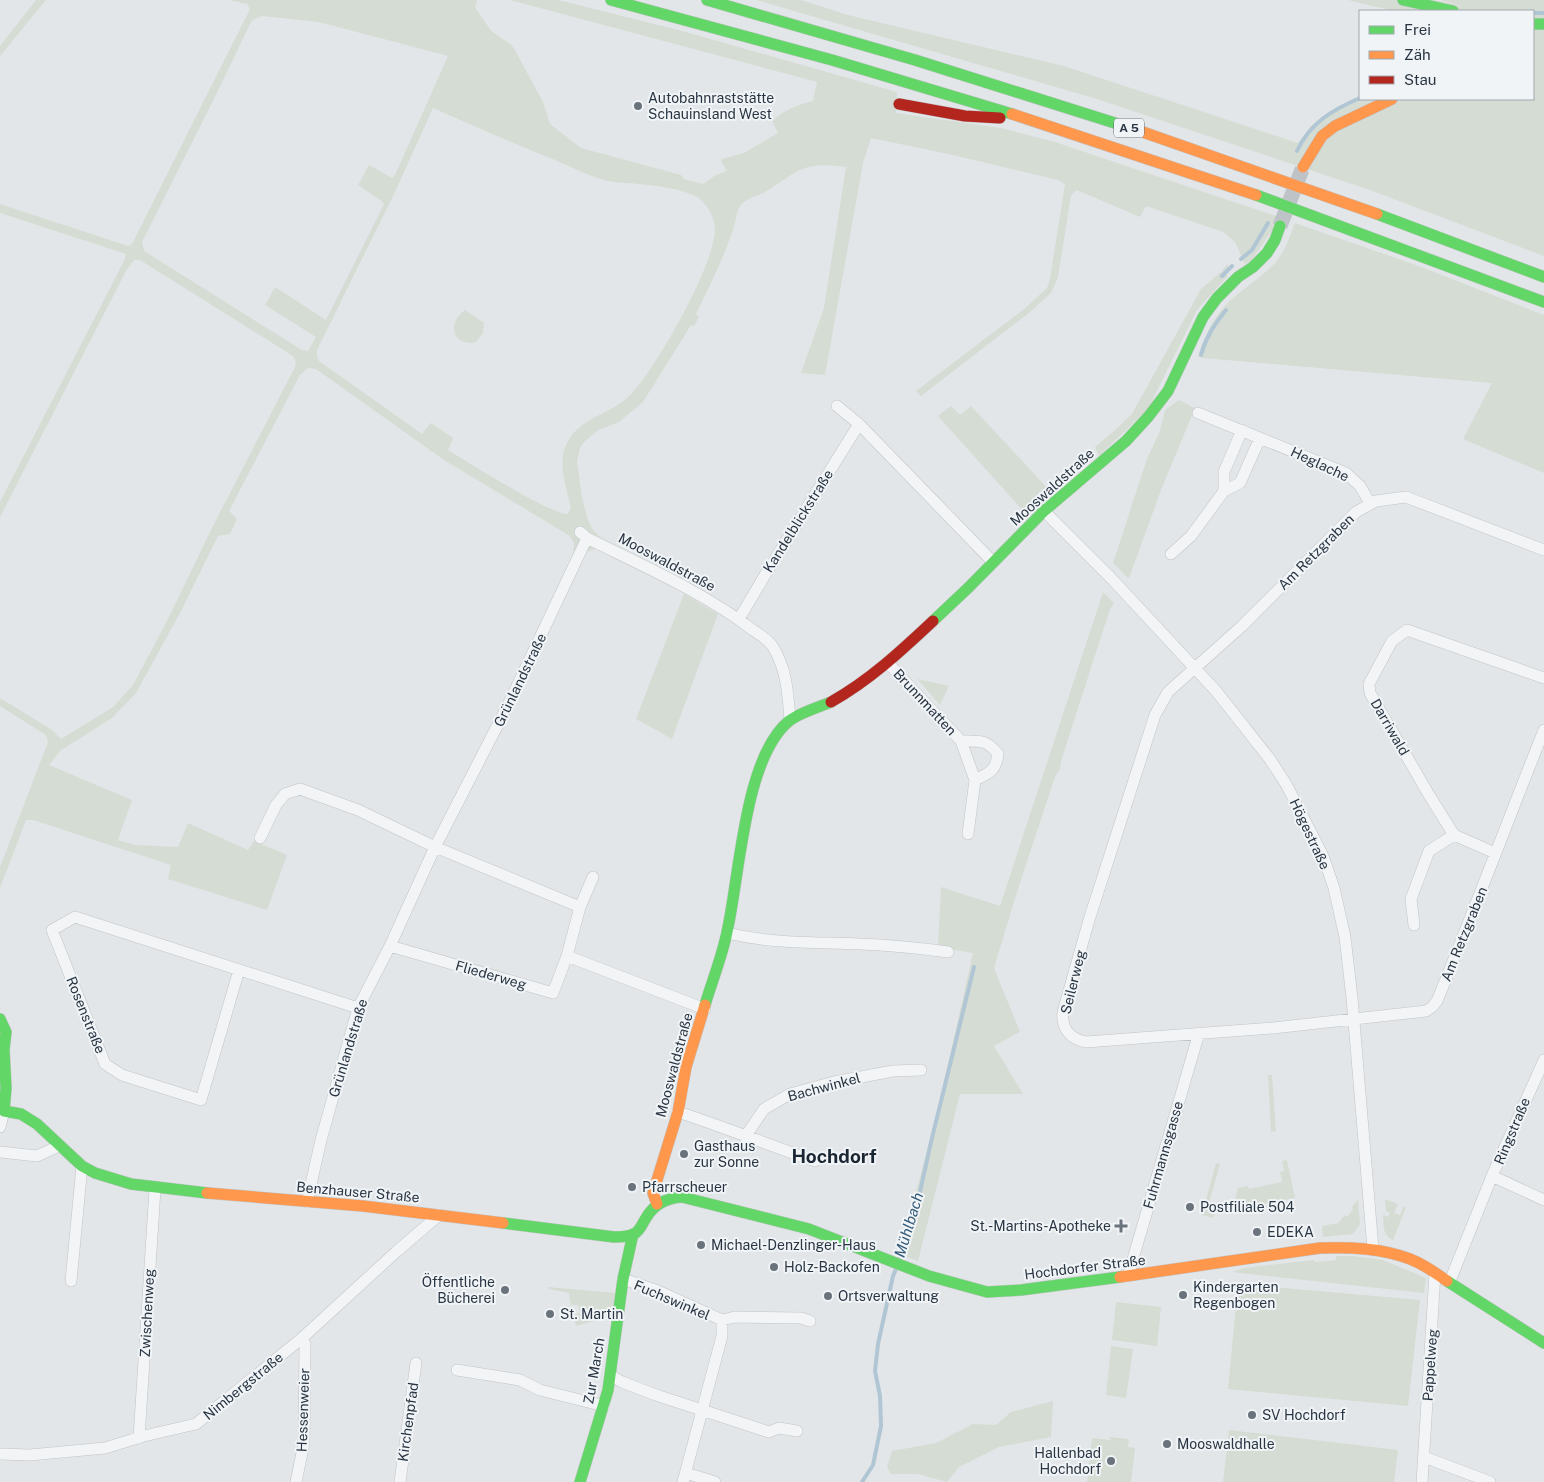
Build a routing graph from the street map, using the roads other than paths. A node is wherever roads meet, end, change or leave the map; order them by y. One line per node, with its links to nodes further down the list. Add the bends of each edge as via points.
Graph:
1 (611, 0): 7 (main road, A 5, via 898,79)
2 (707, 0): 10 (main road, A 5, via 915,60 1146,133 1414,227)
3 (1403, 0): 4 (main road)
4 (1448, 10)
5 (1390, 100): 8 (main road, via 1335,126 1322,136)
6 (899, 104): 7 (main road, via 965,116)
7 (1029, 119): 11 (main road, A 5, via 1232,186)
8 (1303, 167)
9 (1280, 226): 19 (main road, Mooswaldstraße, via 1266,254 1238,277 1203,317 1168,390 1148,417 1126,441)
10 (1544, 278)
11 (1544, 302)
12 (837, 406): 14 (street)
13 (1198, 414): 15 (street, Heglache)
14 (859, 424): 23 (street); 24 (street, Kandelblickstraße)
15 (1242, 430): 16 (street, Heglache); 17 (street, via 1224,472)
16 (1260, 438): 17 (street, via 1240,483); 18 (street, Heglache, via 1346,473 1360,486)
17 (1224, 490): 22 (street, via 1190,536)
18 (1370, 503): 21 (street, Am Retzgraben, via 1406,497); 26 (street, Am Retzgraben, via 1356,512 1242,626)
19 (1044, 511): 23 (main road, Mooswaldstraße); 26 (street, Högestraße)
20 (584, 535): 24 (street, Mooswaldstraße, via 680,584); 35 (street, Grünlandstraße, via 509,704)
21 (1544, 550)
22 (1171, 554)
23 (993, 562): 25 (main road, Mooswaldstraße)
24 (739, 619): 28 (street, Mooswaldstraße, via 772,645 783,666 788,684)
25 (888, 662): 28 (main road, Mooswaldstraße, via 853,688); 30 (street, Brunnmatten)
26 (1195, 667): 48 (street, Högestraße, via 1269,758 1323,856 1345,937); 49 (street, Seilerweg, via 1168,692 1155,715 1089,920 1062,1018 1074,1040 1086,1042)
27 (1544, 678): 33 (street, Darriwald, via 1407,630 1392,640 1369,684 1370,693)
28 (790, 720): 40 (main road, Mooswaldstraße, via 772,741 761,762 750,802)
29 (1544, 730): 36 (street, Am Retzgraben)
30 (961, 741): 31 (street, Brunnmatten); 31 (street, Brunnmatten, via 990,744 998,754 997,763 990,772)
31 (975, 780): 32 (street, Brunnmatten)
32 (968, 834)
33 (1454, 835): 36 (street); 39 (street, via 1429,851 1412,899)
34 (260, 838): 35 (street, via 276,805 285,794 300,789 358,810)
35 (435, 847): 38 (street); 41 (street, Grünlandstraße)
36 (1495, 853): 48 (street, Am Retzgraben, via 1476,907 1432,1008 1419,1013)
37 (593, 877): 38 (street, Fliederweg)
38 (580, 907): 43 (street, Fliederweg)
39 (1414, 926)
40 (727, 933): 42 (street, via 780,943 859,944); 46 (main road, Mooswaldstraße)
41 (390, 946): 43 (street, Fliederweg, via 553,993); 45 (street, Grünlandstraße)
42 (948, 952)
43 (567, 956): 46 (street)
44 (239, 970): 44 (street, Rosenstraße, via 75,917 52,930 105,1064 122,1075 202,1100); 45 (street, Rosenstraße)
45 (358, 1008): 64 (street, Grünlandstraße)
46 (705, 1009): 54 (main road, Mooswaldstraße, via 686,1067)
47 (0, 1019): 50 (main road, via 6,1032)
48 (1354, 1020): 49 (street, Seilerweg); 68 (street, Högestraße)
49 (1198, 1033): 70 (street, Fuhrmannsgasse)
50 (2, 1048): 53 (main road, via 6,1088)
51 (1544, 1060): 61 (street, Ringstraße)
52 (921, 1070): 56 (street, Bachwinkel, via 893,1070 790,1094 764,1109)
53 (4, 1111): 55 (street); 57 (main road, Benzhauser Straße, via 21,1114 37,1124)
54 (678, 1112): 56 (street); 65 (main road, Mooswaldstraße, via 653,1193)
55 (0, 1127)
56 (745, 1137): 59 (street)
57 (59, 1146): 58 (street, via 37,1156); 60 (main road, Benzhauser Straße)
58 (0, 1152)
59 (815, 1161)
60 (82, 1166): 62 (main road, Benzhauser Straße, via 111,1179); 72 (street)
61 (1492, 1176): 63 (street, Ringstraße); 73 (street, Ringstraße)
62 (155, 1189): 64 (main road, Benzhauser Straße); 84 (street, Zwischenweg)
63 (1544, 1200)
64 (307, 1202): 66 (main road, Benzhauser Straße)
65 (657, 1204): 67 (main road); 70 (main road, Hochdorfer Straße, via 682,1197 810,1230 937,1278 987,1292)
66 (439, 1215): 67 (main road, Benzhauser Straße, via 624,1237); 76 (street, Nimbergstraße)
67 (634, 1234): 71 (main road, Zur March)
68 (1373, 1249): 69 (main road, Hochdorfer Straße, via 1410,1259); 70 (main road, Hochdorfer Straße, via 1320,1248)
69 (1435, 1273): 73 (main road, Hochdorfer Straße); 86 (street, Pappelweg)
70 (1128, 1276)
71 (623, 1280): 74 (street, Fuchswinkel); 80 (main road, Zur March)
72 (71, 1281)
73 (1450, 1281): 77 (main road, Hochdorfer Straße)
74 (722, 1320): 75 (street, Fuchswinkel, via 735,1317 801,1318); 82 (street, Fuchswinkel, via 722,1336)
75 (810, 1321)
76 (301, 1339): 84 (street, Nimbergstraße, via 196,1424); 88 (street, Hessenweier, via 305,1344 304,1443)
77 (1544, 1343)
78 (416, 1363): 89 (street, Kirchenpfad)
79 (457, 1370): 81 (street, via 520,1380 540,1390)
80 (610, 1375): 81 (main road, Zur March); 82 (street)
81 (604, 1406): 90 (main road, Zur March)
82 (703, 1411): 83 (street, via 769,1432 779,1428); 87 (street, Fuchswinkel)
83 (797, 1431)
84 (140, 1438): 85 (street, Nimbergstraße, via 105,1448 30,1455)
85 (0, 1454)
86 (1424, 1457): 92 (street, Pappelweg); 93 (street)
87 (684, 1478): 91 (street, Fuchswinkel)
88 (296, 1482)
89 (400, 1482)
90 (580, 1482)
91 (715, 1482)
92 (1422, 1482)
93 (1490, 1482)

